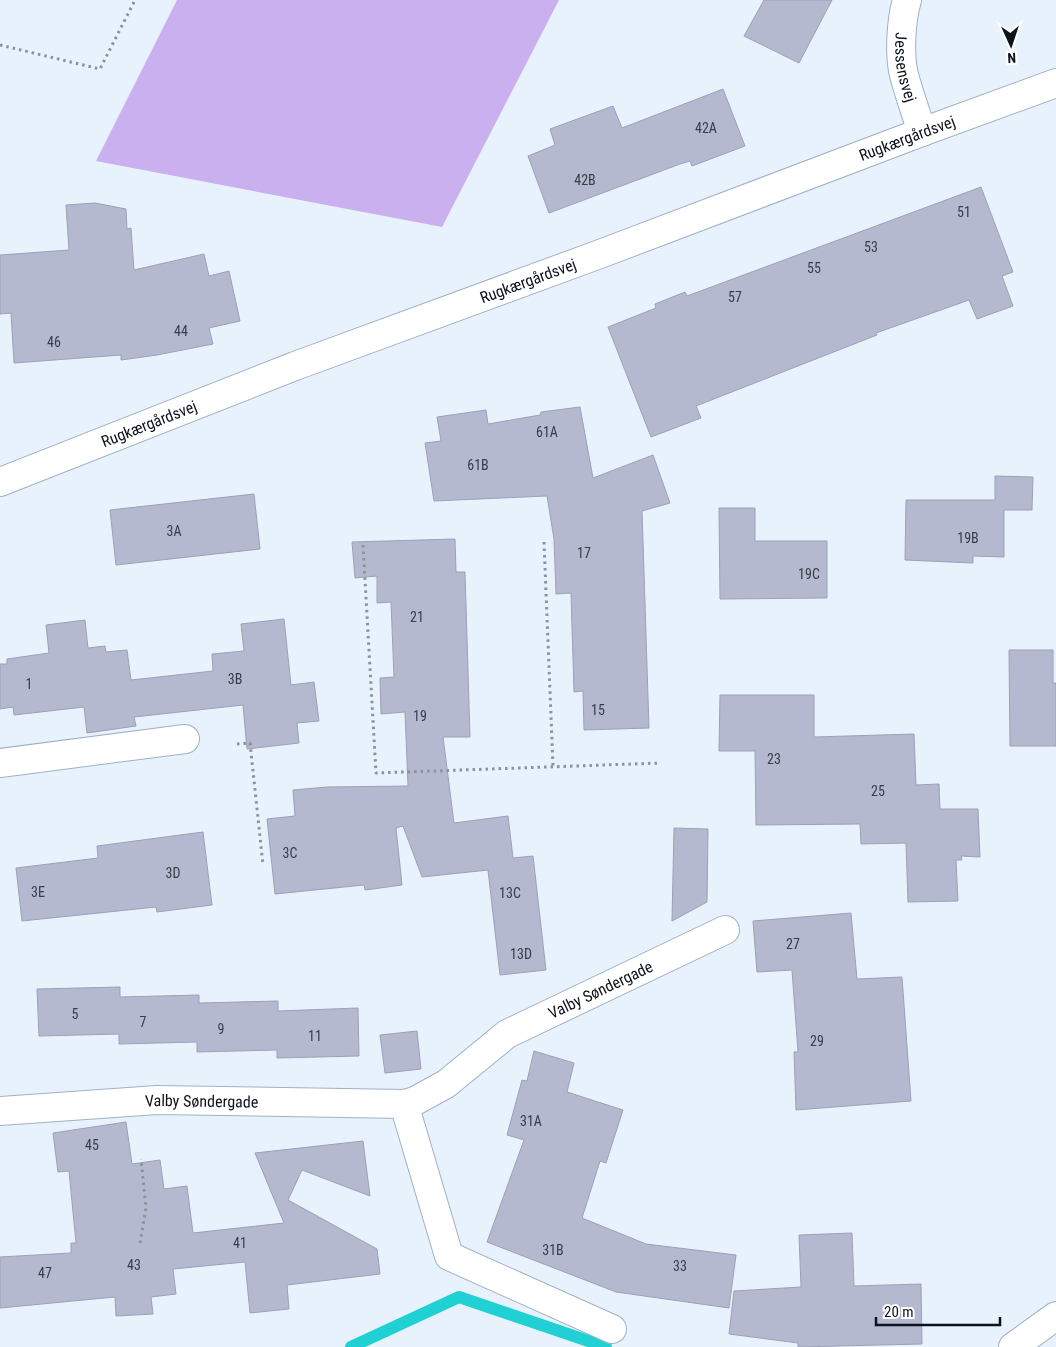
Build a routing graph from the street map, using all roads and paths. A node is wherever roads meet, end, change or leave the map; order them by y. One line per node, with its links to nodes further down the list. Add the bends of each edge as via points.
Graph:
1 (135, 0): 3 (path, via 100,69)
2 (907, 0): 5 (street, Jessensvej, via 903,22 903,73)
3 (0, 45)
4 (1056, 84): 5 (street, Rugkærgårdsvej)
5 (922, 132): 6 (street, Rugkærgårdsvej, via 295,366)
6 (0, 482)
7 (544, 542): 13 (path)
8 (363, 545): 13 (path, via 376,773)
9 (185, 739): 12 (street)
10 (237, 744): 14 (path, via 250,743)
11 (661, 763): 13 (path)
12 (0, 764)
13 (553, 766)
14 (263, 865)
15 (725, 930): 16 (street, Valby Søndergade, via 508,1034 446,1084)
16 (404, 1104): 17 (street, Valby Søndergade, via 157,1100); 21 (street, via 449,1256)
17 (0, 1111)
18 (141, 1159): 19 (path, via 146,1208)
19 (140, 1243)
20 (1056, 1316): 22 (street)
21 (612, 1329)
22 (1013, 1347)

